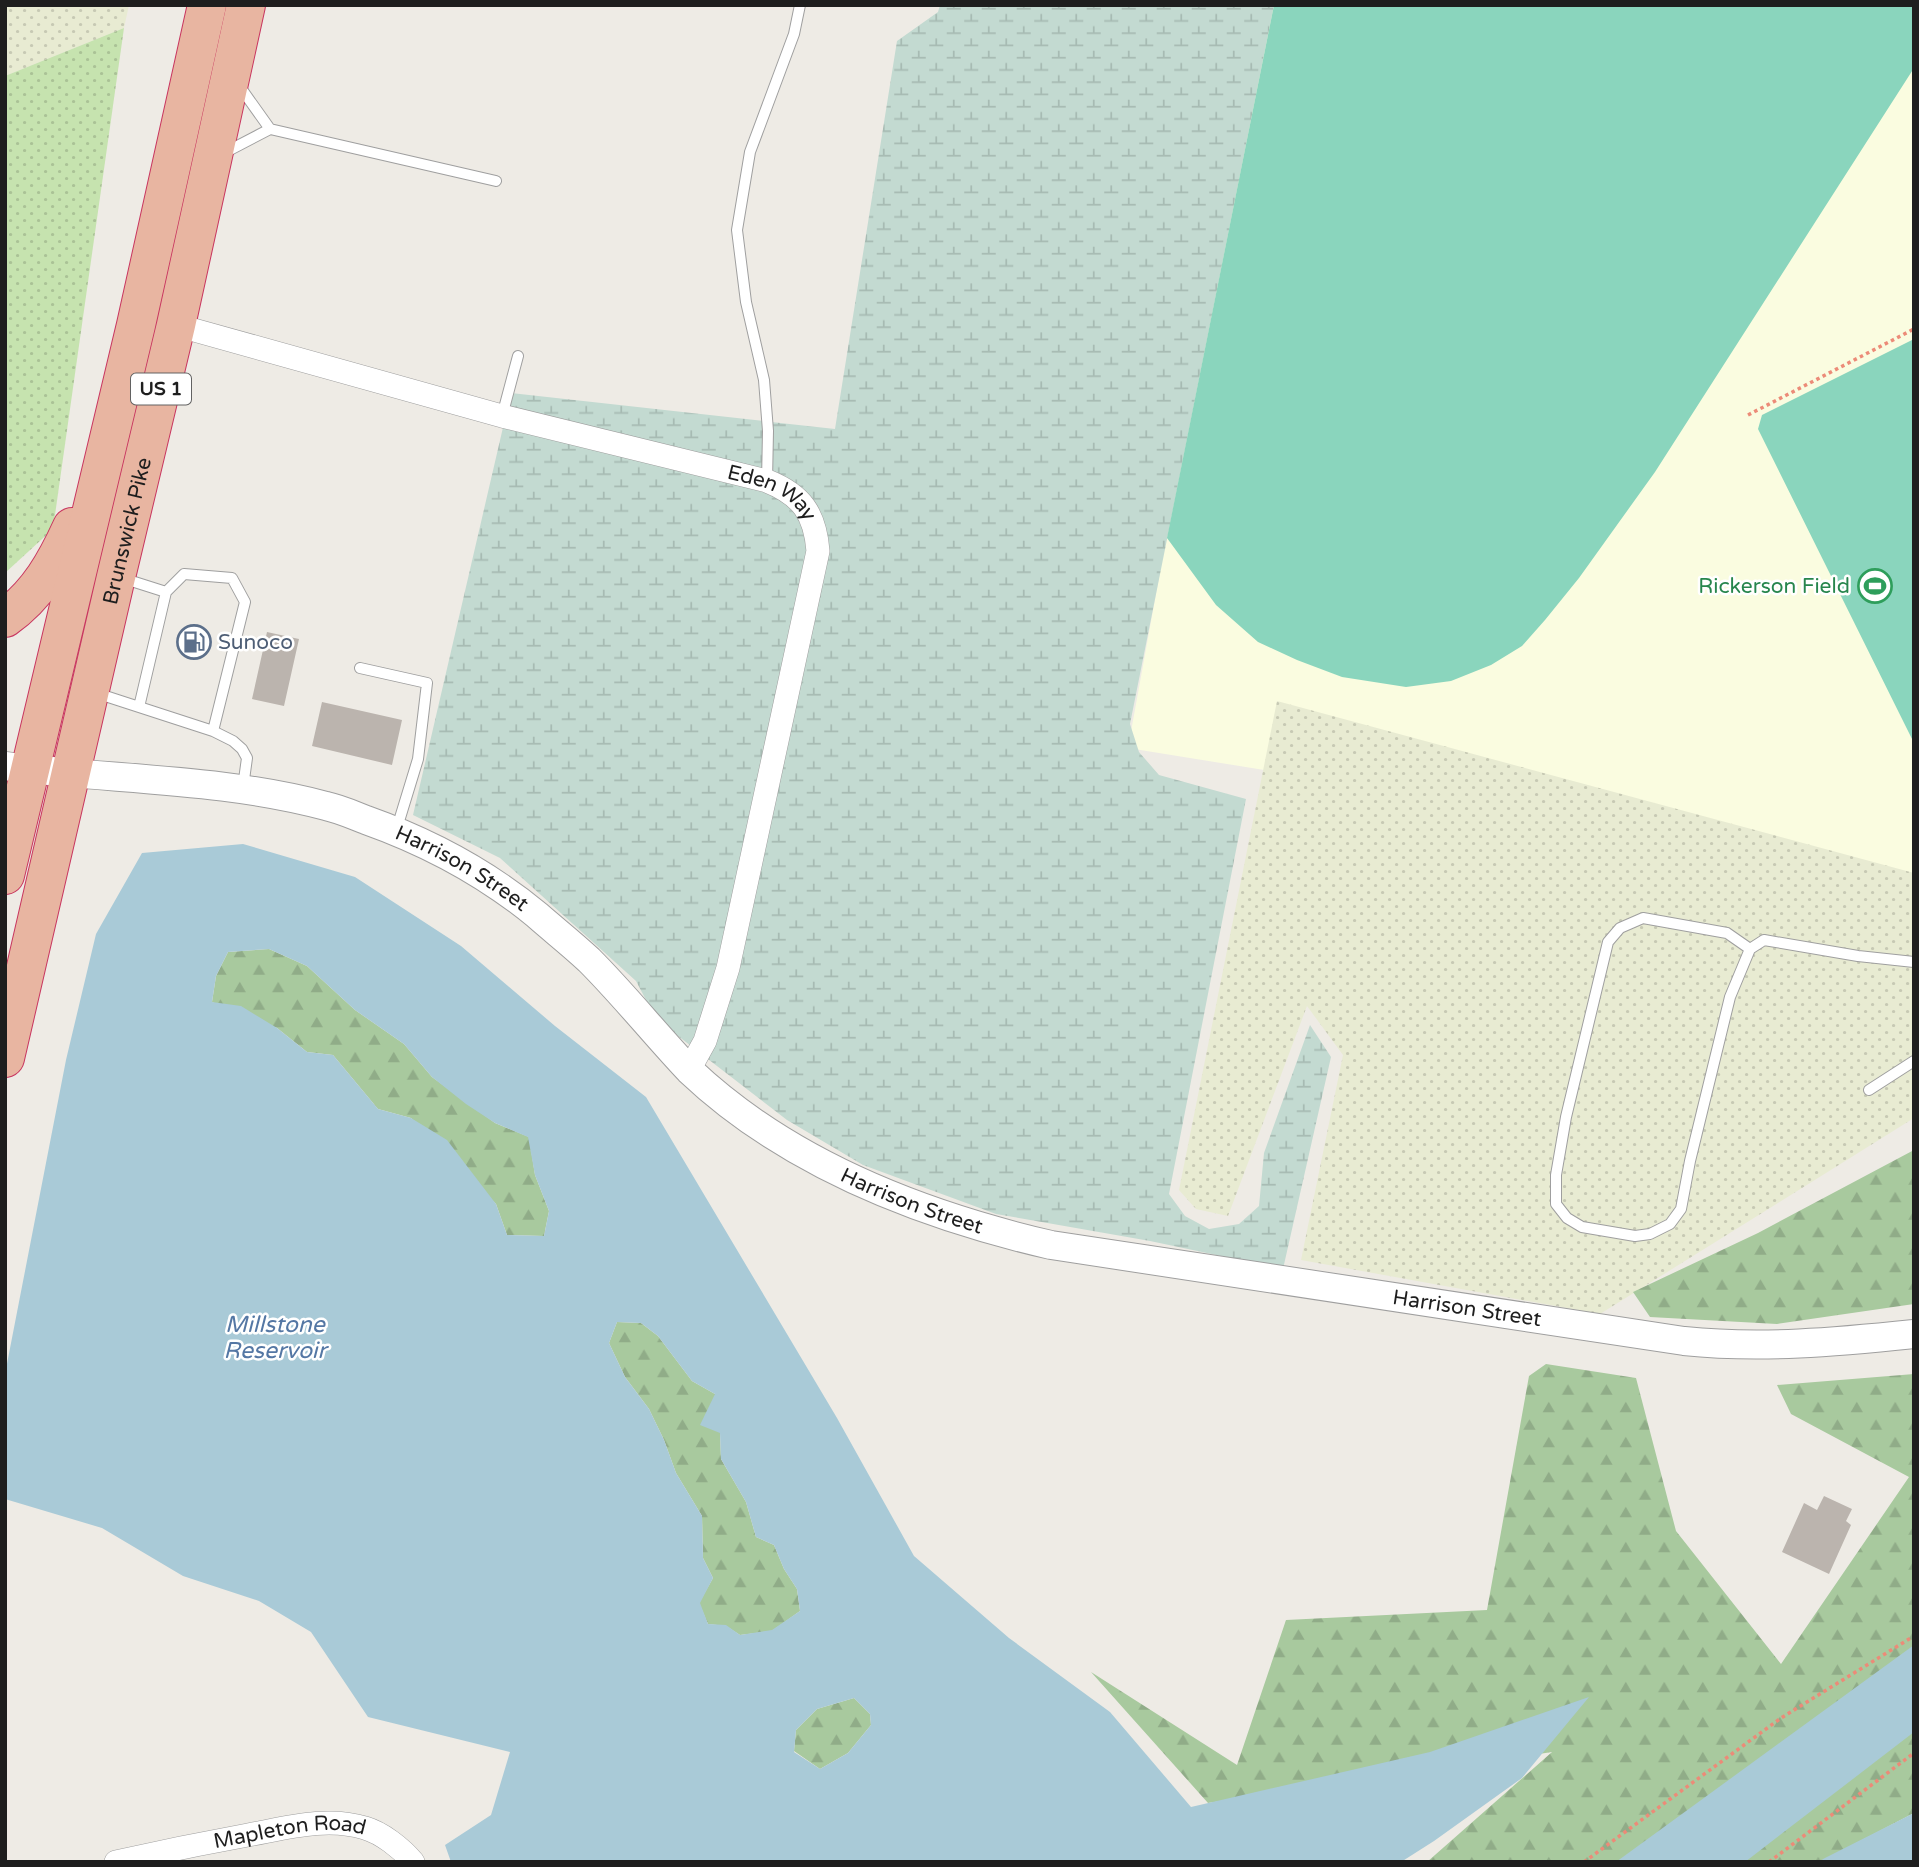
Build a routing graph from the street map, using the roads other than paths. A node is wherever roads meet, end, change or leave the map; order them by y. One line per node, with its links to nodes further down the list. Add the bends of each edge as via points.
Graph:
1 (206, 5): 11 (highway, Brunswick Pike / US 1)
2 (246, 5): 4 (highway, Brunswick Pike / US 1)
3 (800, 5): 12 (lane, via 794,34 750,152 737,230 746,302 764,380)
4 (231, 74): 5 (lane); 6 (highway, Brunswick Pike / US 1)
5 (270, 129): 6 (lane); 7 (lane)
6 (212, 159): 8 (highway, Brunswick Pike / US 1)
7 (496, 181)
8 (176, 325): 10 (street, Eden Way); 13 (highway, Brunswick Pike / US 1)
9 (518, 356): 10 (lane)
10 (502, 416): 12 (street, Eden Way)
11 (104, 455): 15 (highway, via 51,569 27,600); 20 (highway, Brunswick Pike / US 1)
12 (767, 481): 29 (street, Eden Way, via 798,499 810,515 818,551 729,968 709,1031)
13 (116, 577): 14 (lane); 17 (highway, Brunswick Pike / US 1)
14 (166, 592): 18 (lane); 19 (lane, via 184,574 232,578 245,602)
15 (5, 618)
16 (360, 668): 23 (lane, via 428,683 418,759)
17 (89, 691): 18 (lane); 21 (highway, Brunswick Pike / US 1)
18 (139, 707): 19 (lane)
19 (213, 731): 22 (lane, via 233,741 247,758)
20 (17, 767): 21 (street, Harrison Street); 24 (highway, Brunswick Pike / US 1)
21 (71, 772): 22 (street, Harrison Street); 27 (highway, Brunswick Pike / US 1)
22 (242, 790): 23 (street, Harrison Street, via 328,806)
23 (396, 831): 29 (street, Harrison Street, via 481,875 535,914 588,960)
24 (5, 875)
25 (1750, 949): 25 (lane, via 1730,997 1681,1209 1670,1224 1635,1236 1582,1227 1567,1218 1556,1205 1556,1175 1608,942 1620,928 1643,918 1727,933); 26 (lane, via 1763,940)
26 (1914, 962)
27 (5, 1058)
28 (1914, 1061): 30 (lane)
29 (689, 1070): 31 (street, Harrison Street, via 777,1139 863,1183 934,1212 1051,1245 1712,1344 1772,1345)
30 (1869, 1090)
31 (1914, 1334)
32 (116, 1862): 33 (street, Mapleton Road, via 321,1823 367,1828)
33 (413, 1862)

